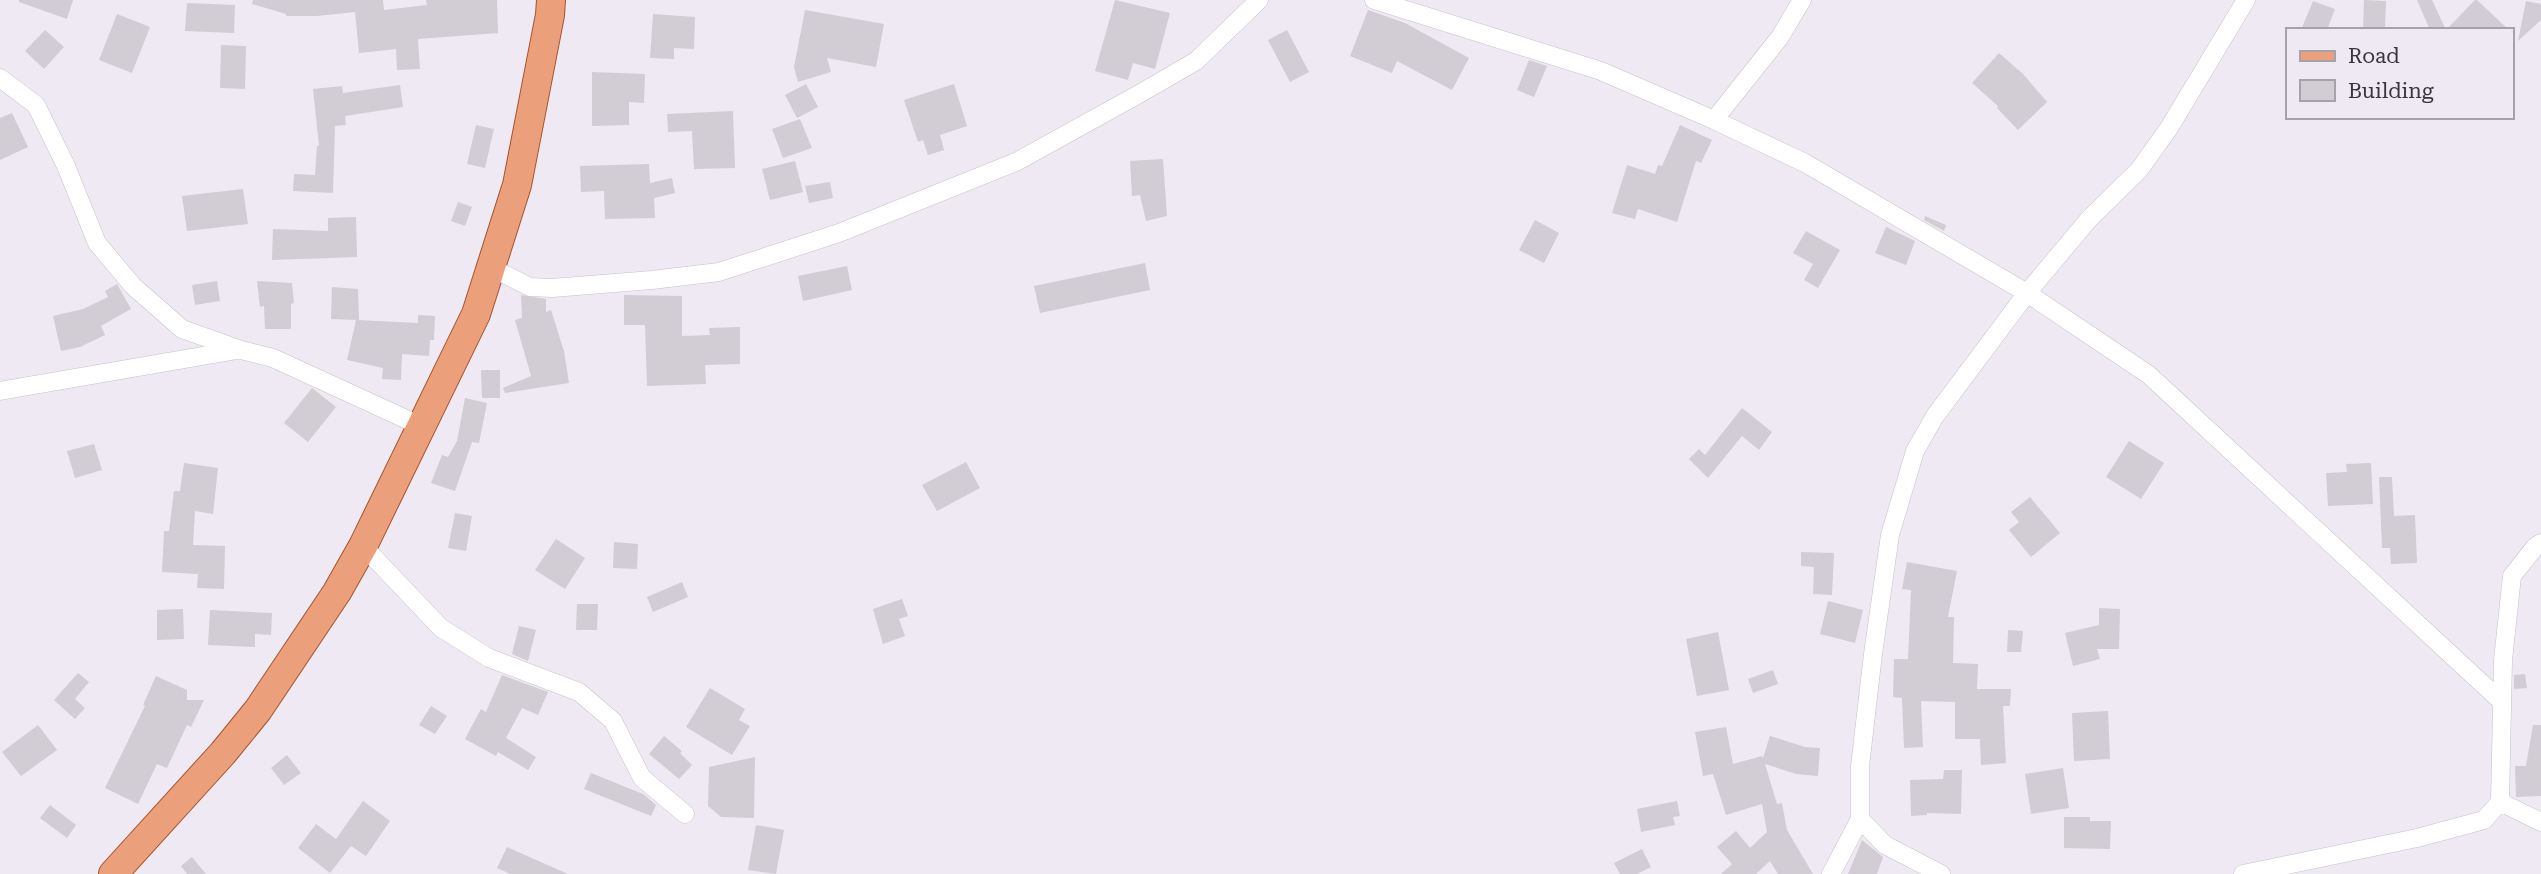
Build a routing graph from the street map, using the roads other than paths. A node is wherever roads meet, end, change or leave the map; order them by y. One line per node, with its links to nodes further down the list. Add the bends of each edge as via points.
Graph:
1 (551, 0): 8 (main road, via 517,185)
2 (1259, 0): 8 (street, via 1196,61 1139,94 1018,161 839,233 719,272 652,279 530,287)
3 (1374, 0): 7 (street, via 1601,71)
4 (1802, 0): 7 (street, via 1780,37)
5 (2246, 0): 9 (street, via 2169,128 2138,170 2089,219)
6 (0, 78): 10 (street, via 36,104 97,243 132,286 182,329)
7 (1714, 120): 9 (street, via 1805,163)
8 (490, 267): 12 (main road, via 475,314)
9 (2027, 293): 15 (street, via 2149,375); 18 (street, via 1915,450 1890,536 1860,766)
10 (241, 350): 11 (street); 12 (street, via 273,358)
11 (0, 391)
12 (421, 426): 14 (main road)
13 (2541, 543): 15 (street, via 2512,576)
14 (363, 546): 17 (street, via 441,628 489,658 579,692 613,721 642,778); 20 (main road, via 258,710)
15 (2502, 702): 16 (street)
16 (2500, 802): 19 (street); 23 (street, via 2484,820)
17 (685, 814)
18 (1860, 819): 21 (street); 22 (street, via 1885,845)
19 (2541, 822)
20 (113, 874)
21 (1831, 874)
22 (1941, 874)
23 (2243, 874)

